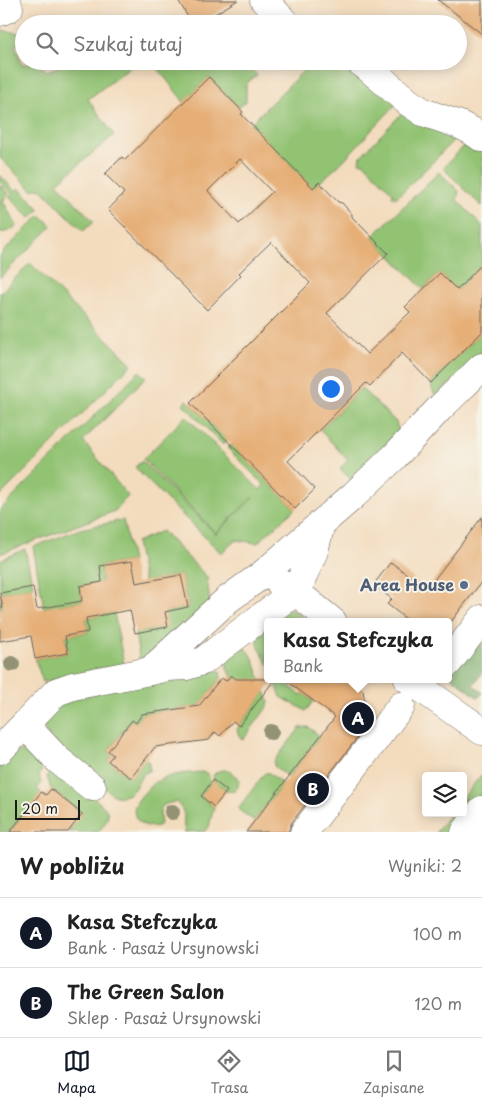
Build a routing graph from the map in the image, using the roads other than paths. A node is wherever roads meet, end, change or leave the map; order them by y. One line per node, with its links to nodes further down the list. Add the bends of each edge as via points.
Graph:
1 (6, 0): 3 (street, via 9,8)
2 (264, 0): 4 (street)
3 (0, 12)
4 (278, 15)
5 (371, 70): 6 (street, via 423,112 460,125)
6 (482, 138)
7 (482, 367): 8 (street, via 394,457)
8 (318, 526): 9 (street); 10 (street, via 314,551)
9 (263, 574): 10 (street); 14 (street, via 227,600)
10 (296, 592): 11 (street); 14 (street, via 203,661)
11 (328, 618)
12 (482, 619): 13 (street)
13 (452, 658)
14 (150, 671): 17 (street, via 56,692)
15 (423, 683): 18 (street)
16 (401, 706): 22 (street)
17 (25, 725): 19 (street); 20 (street, via 58,760)
18 (482, 731)
19 (0, 750)
20 (92, 787)
21 (482, 810): 23 (street)
22 (304, 832)
23 (465, 832)

